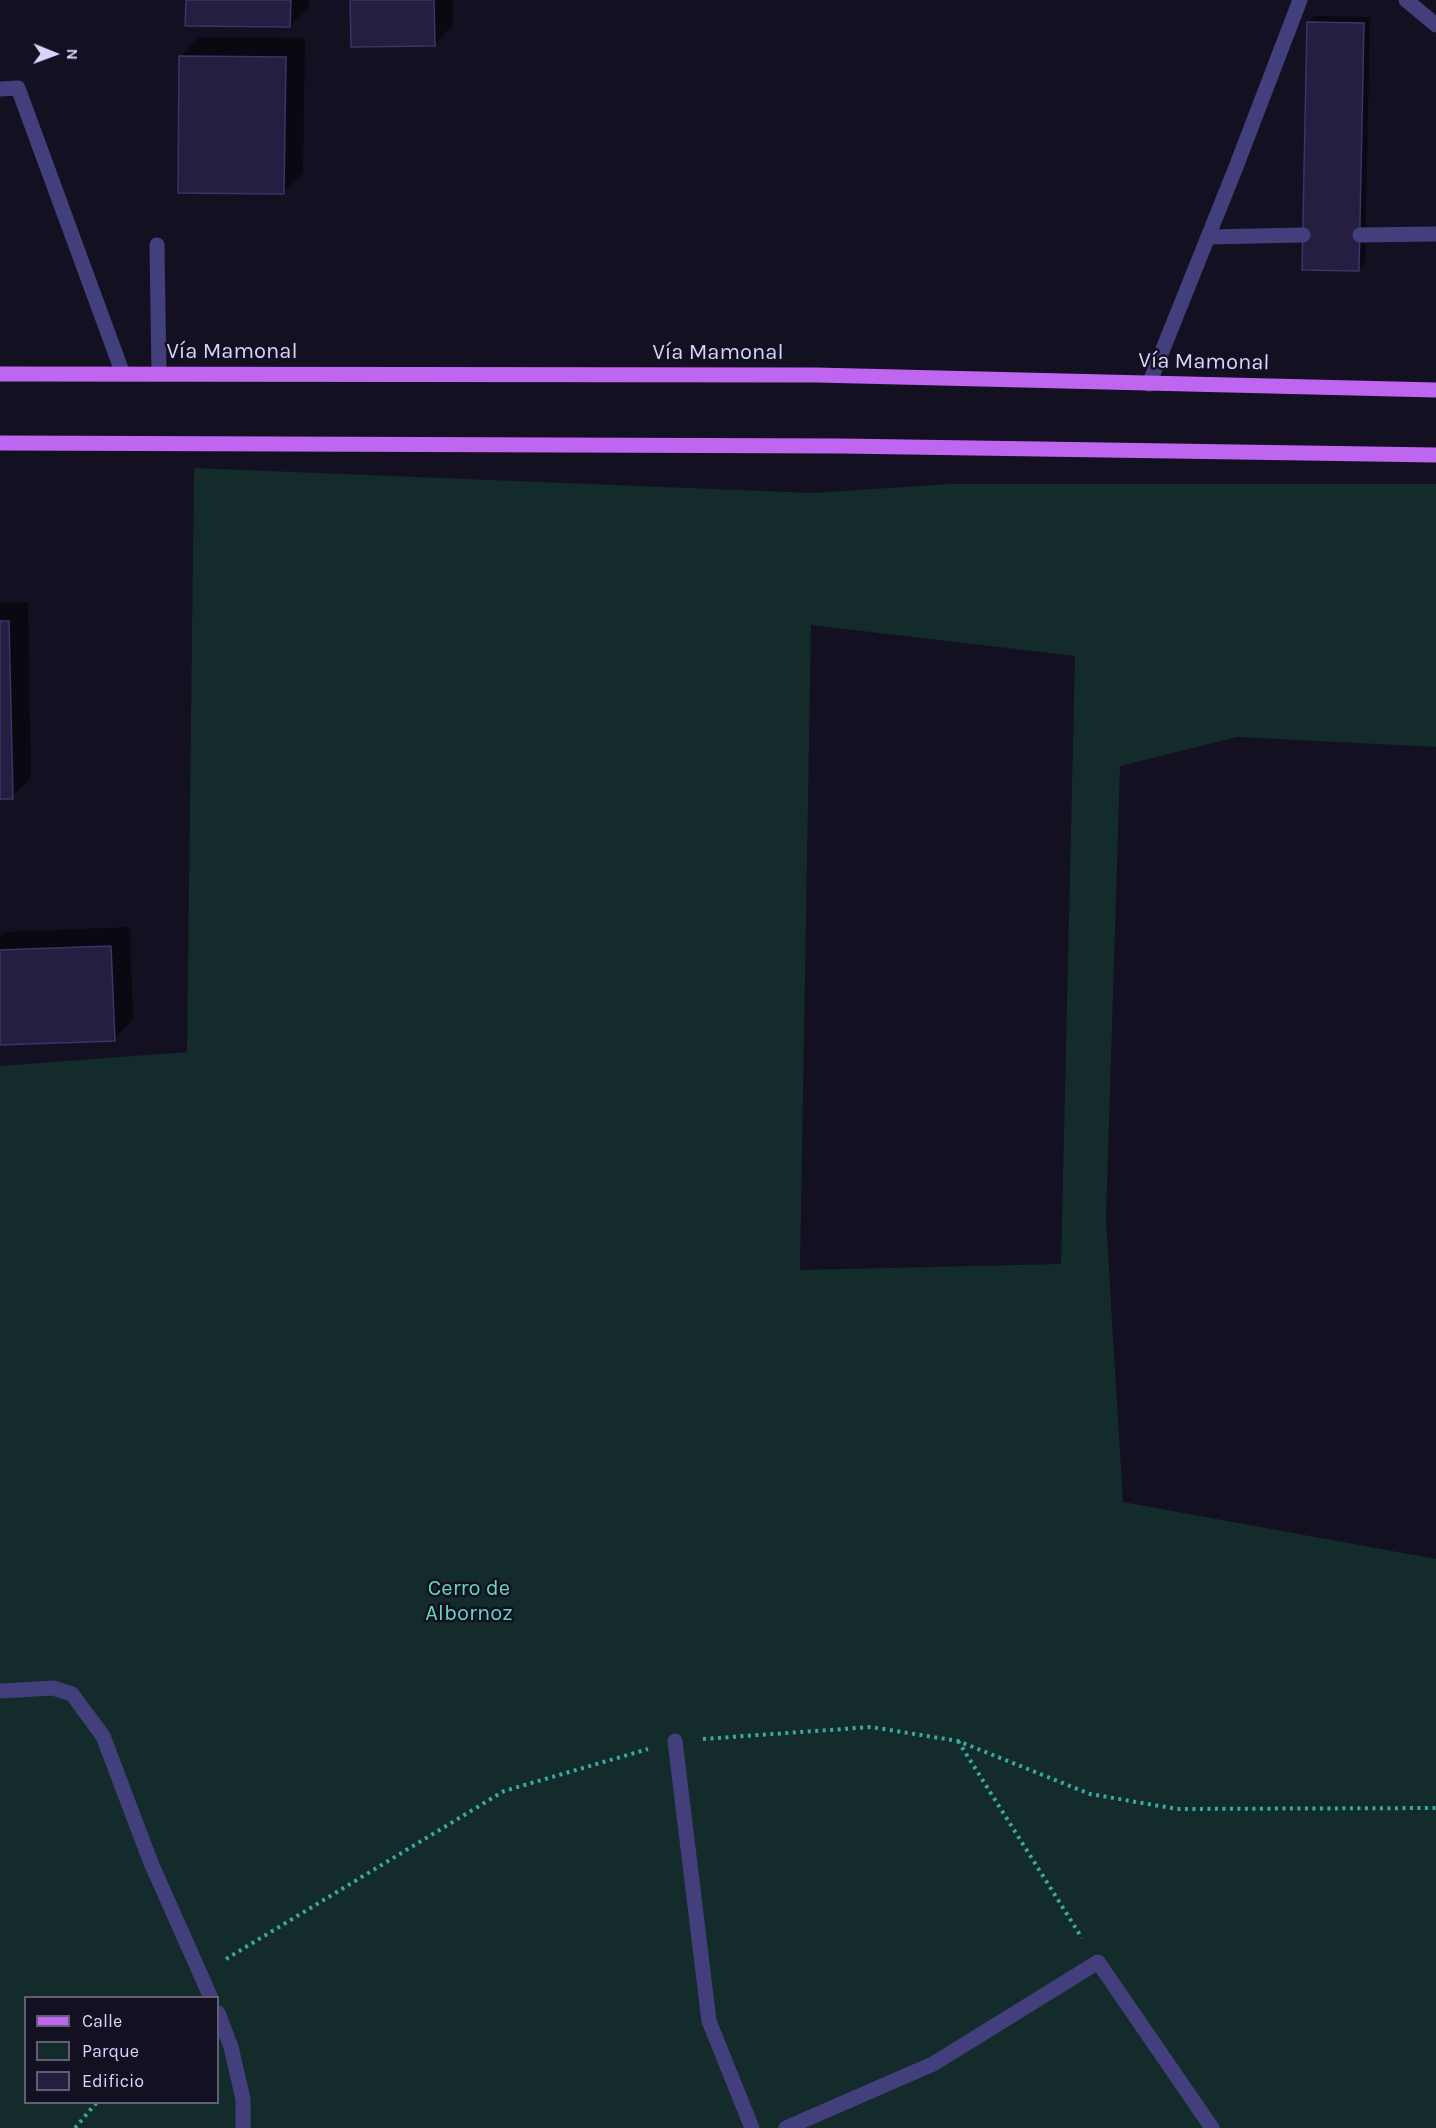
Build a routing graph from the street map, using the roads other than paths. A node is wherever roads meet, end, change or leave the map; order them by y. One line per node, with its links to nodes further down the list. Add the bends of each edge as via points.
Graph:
1 (1300, 0): 8 (street)
2 (1406, 0): 3 (street)
3 (1436, 25)
4 (0, 89): 11 (street, via 18,88)
5 (1436, 234): 7 (street)
6 (1303, 235): 8 (street)
7 (1360, 235)
8 (1208, 237): 13 (street)
9 (157, 244): 12 (street)
10 (0, 374): 11 (main road, Vía Mamonal)
11 (123, 374): 12 (main road, Vía Mamonal)
12 (159, 374): 13 (main road, Vía Mamonal, via 816,375)
13 (1149, 384): 14 (main road, Vía Mamonal)
14 (1436, 390)
15 (0, 443): 16 (main road, via 841,446)
16 (1436, 455)
17 (0, 1691): 19 (street, via 54,1688 72,1694 103,1736 151,1863)
18 (675, 1741): 22 (street, via 710,2021)
19 (210, 1996)
20 (219, 2016): 21 (street, via 243,2099)
21 (243, 2128)
22 (752, 2128)
23 (786, 2128): 24 (street, via 933,2064 1098,1962)
24 (1212, 2128)

